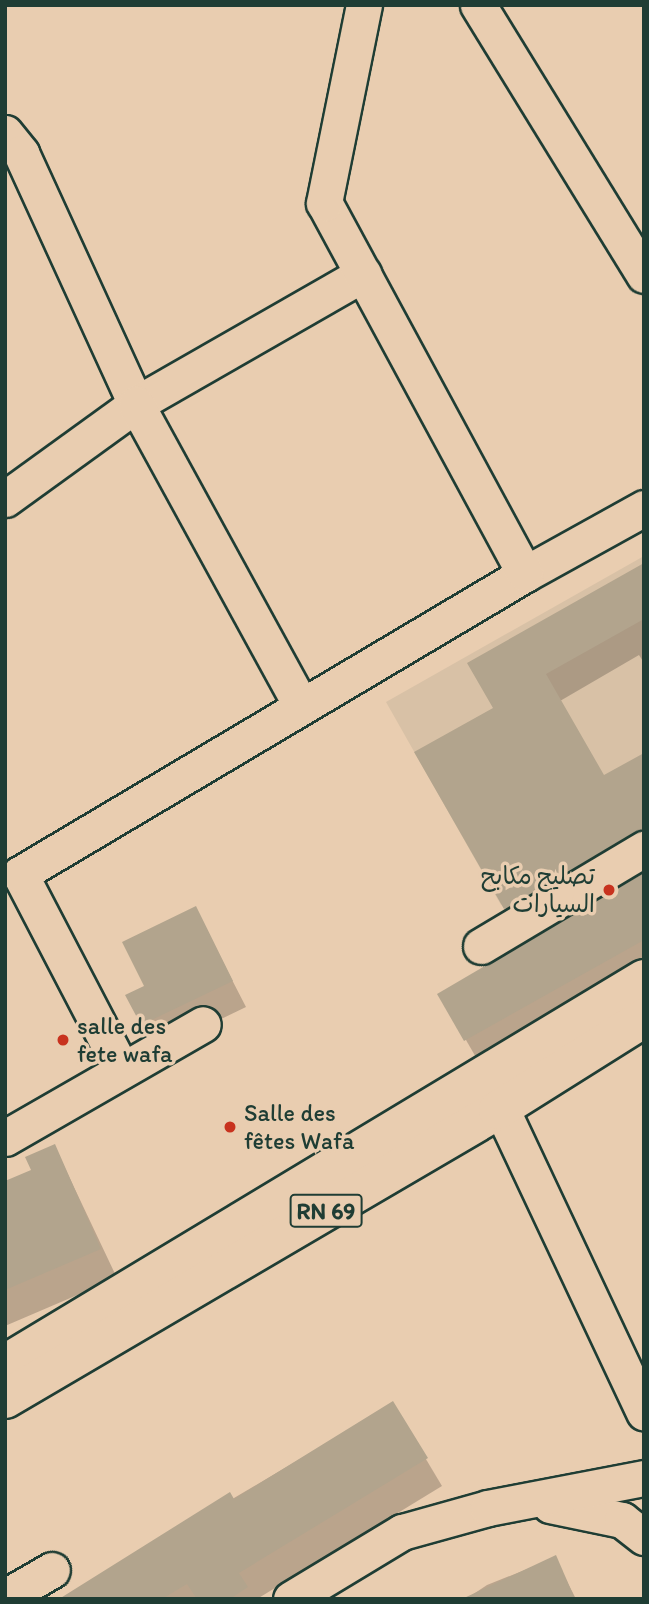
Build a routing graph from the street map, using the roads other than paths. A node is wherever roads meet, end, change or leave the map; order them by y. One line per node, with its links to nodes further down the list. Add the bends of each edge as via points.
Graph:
1 (364, 5): 4 (street, via 324,203)
2 (478, 5): 5 (street)
3 (5, 133): 6 (street, via 21,153)
4 (363, 274): 6 (street); 9 (street)
5 (644, 275)
6 (136, 404): 7 (street); 10 (street)
7 (5, 499)
8 (644, 508): 9 (street)
9 (525, 575): 10 (street)
10 (301, 706): 12 (street)
11 (644, 849): 13 (street)
12 (13, 878): 17 (street)
13 (481, 946)
14 (644, 979): 18 (main road, RN 69)
15 (644, 1018): 18 (main road, RN 69)
16 (202, 1024): 17 (street)
17 (122, 1070): 19 (street)
18 (492, 1092): 20 (main road, RN 69); 21 (main road, RN 69); 22 (street)
19 (5, 1138)
20 (5, 1364)
21 (5, 1399)
22 (644, 1413)
23 (644, 1478): 24 (street)
24 (518, 1503): 25 (street, via 596,1512 622,1520); 28 (street, via 402,1532)
25 (644, 1537)
26 (52, 1570): 27 (street)
27 (5, 1597)
28 (291, 1599)

